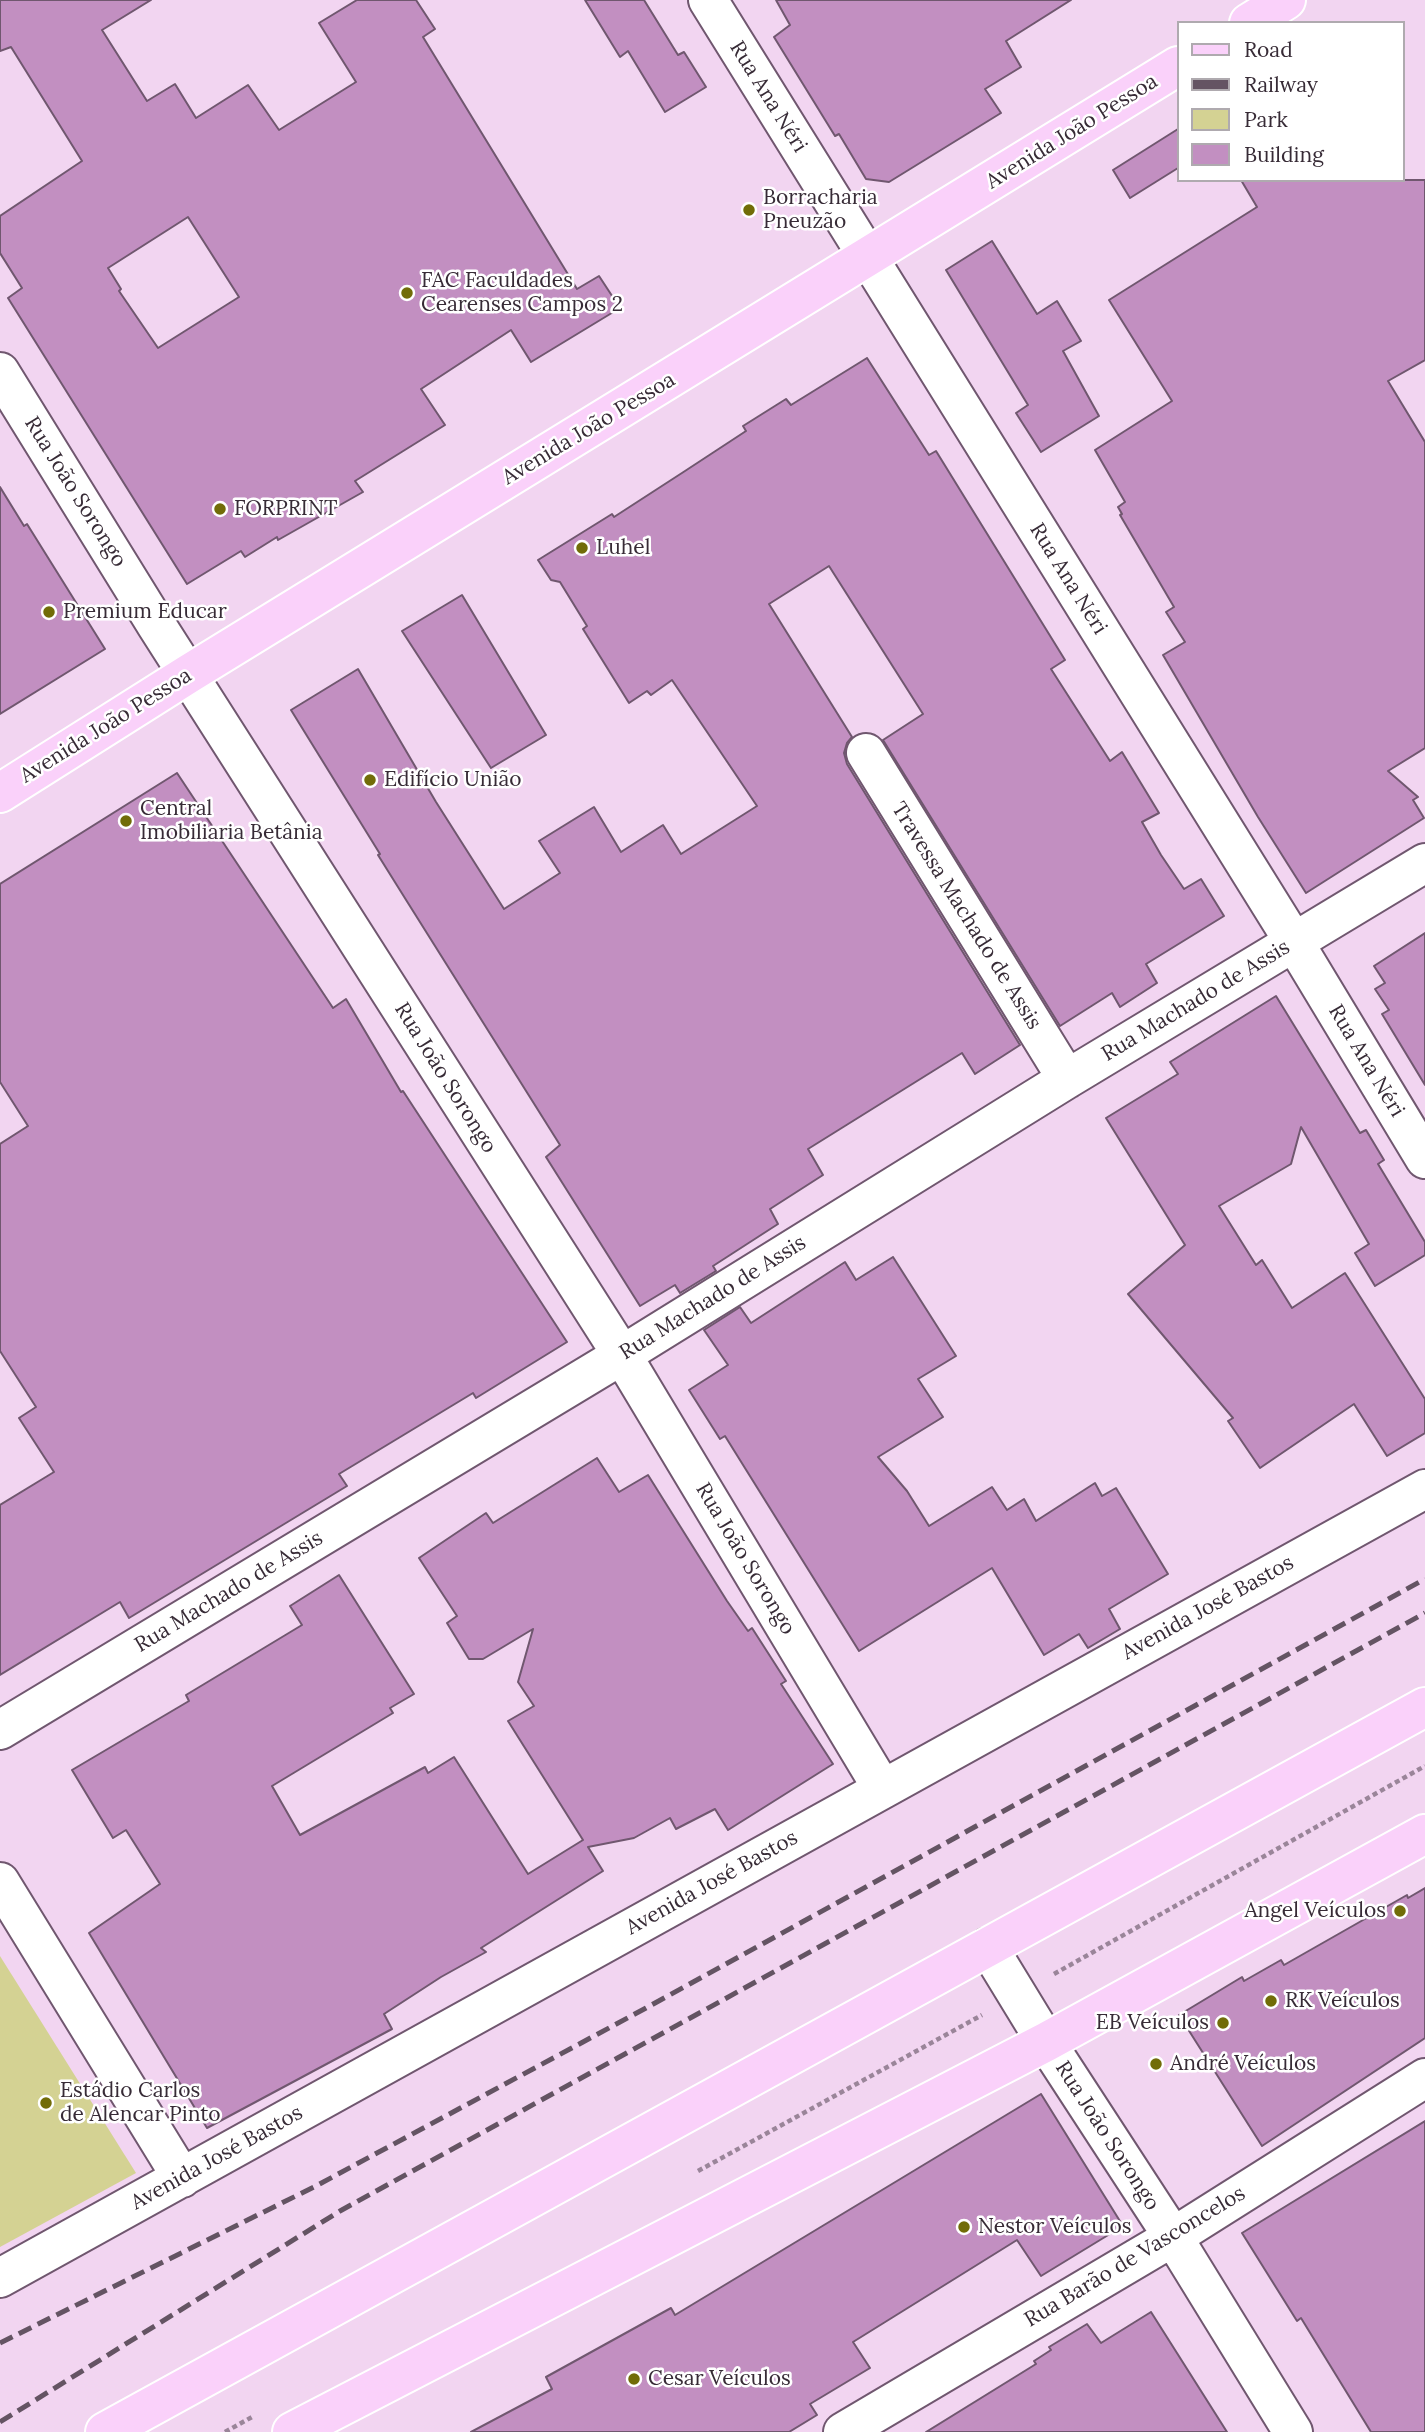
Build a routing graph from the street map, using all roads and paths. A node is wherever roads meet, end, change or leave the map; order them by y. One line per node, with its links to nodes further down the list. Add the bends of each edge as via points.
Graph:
1 (708, 0): 5 (street, Rua Ana Néri)
2 (1286, 0): 3 (main road)
3 (1252, 21)
4 (1176, 67): 5 (main road, Avenida João Pessoa)
5 (869, 258): 7 (main road, Avenida João Pessoa); 11 (street, Rua Ana Néri)
6 (0, 372): 7 (street, Rua João Sorongo)
7 (190, 673): 9 (main road, Avenida João Pessoa); 14 (street, Rua João Sorongo)
8 (866, 753): 12 (street, Travessa Machado de Assis)
9 (0, 793)
10 (1425, 863): 11 (street, Rua Machado de Assis)
11 (1294, 942): 12 (street, Rua Machado de Assis); 13 (street, Rua Ana Néri)
12 (1067, 1079): 14 (street, Rua Machado de Assis)
13 (1425, 1159)
14 (622, 1355): 17 (street, Rua Machado de Assis); 19 (street, Rua João Sorongo)
15 (1425, 1489): 19 (street, Avenida José Bastos)
16 (1425, 1707): 22 (main road)
17 (0, 1730)
18 (1425, 1766): 23 (path)
19 (882, 1788): 27 (street, Avenida José Bastos)
20 (1425, 1835): 24 (main road)
21 (0, 1882): 27 (street)
22 (988, 1947): 23 (street, Rua João Sorongo); 32 (main road)
23 (1017, 1995): 24 (street, Rua João Sorongo); 26 (path)
24 (1046, 2042): 28 (street, Rua João Sorongo); 30 (main road)
25 (1425, 2078): 28 (street, Rua Barão de Vasconcelos)
26 (688, 2176)
27 (182, 2178): 29 (street, Avenida José Bastos)
28 (1173, 2237): 34 (street, Rua Barão de Vasconcelos); 35 (street, Rua João Sorongo)
29 (0, 2278)
30 (339, 2421): 31 (main road)
31 (277, 2422): 33 (path)
32 (105, 2432)
33 (225, 2432)
34 (843, 2432)
35 (1293, 2432)

